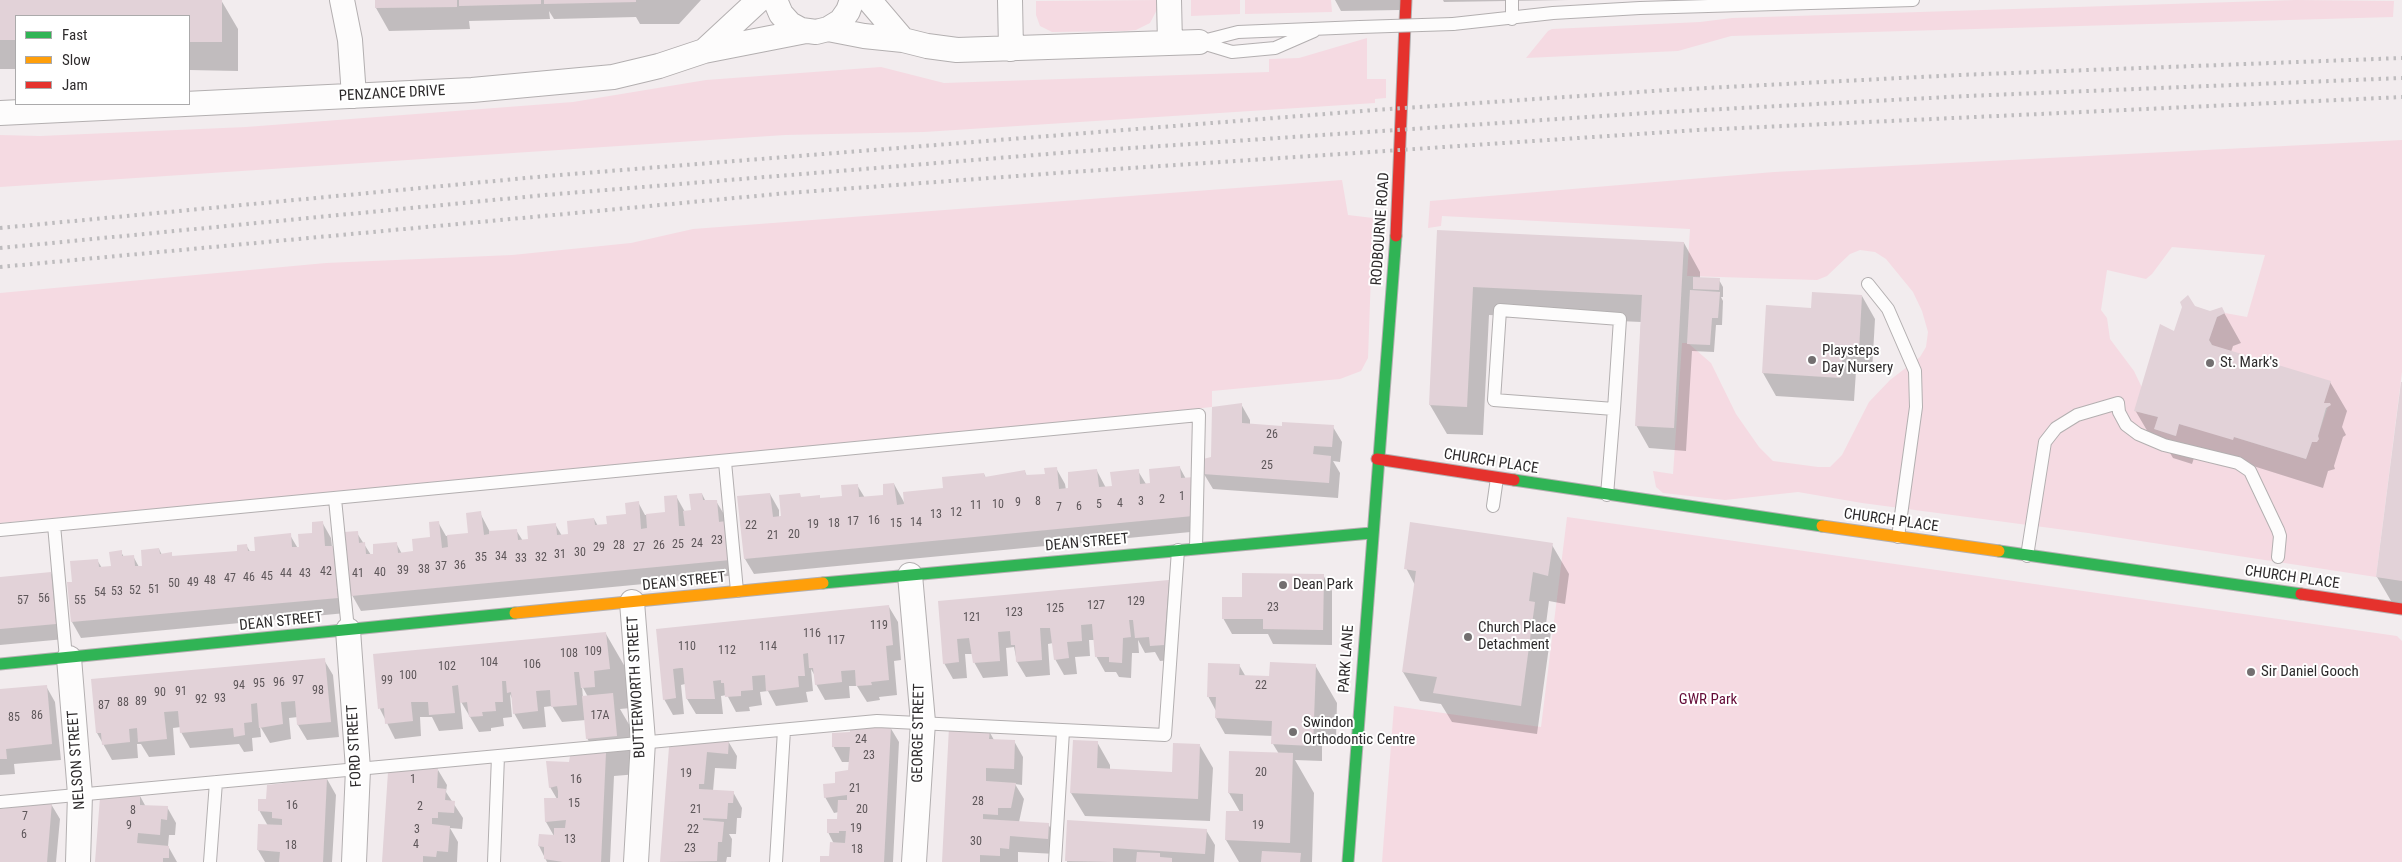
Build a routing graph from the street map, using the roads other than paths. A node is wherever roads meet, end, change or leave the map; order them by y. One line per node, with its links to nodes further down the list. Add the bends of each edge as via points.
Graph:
1 (342, 0): 19 (street, via 350,40)
2 (759, 0): 18 (street, PENZANCE DRIVE)
3 (775, 0): 13 (street, via 784,19)
4 (852, 0): 13 (street, via 845,15)
5 (869, 0): 14 (street)
6 (1010, 0): 17 (street)
7 (1169, 0): 16 (street)
8 (1406, 0): 25 (street, RODBOURNE ROAD, via 1400,175)
9 (1512, 0): 11 (lane)
10 (1913, 0): 11 (lane, via 1640,8)
11 (1512, 19): 12 (lane, bridge)
12 (1319, 29): 15 (lane, via 1238,32); 15 (lane, via 1275,48 1232,52)
13 (817, 30): 14 (street); 18 (street)
14 (903, 40): 17 (street, via 956,50)
15 (1199, 42): 16 (street)
16 (1170, 43): 17 (street)
17 (1011, 49)
18 (704, 51): 19 (street, PENZANCE DRIVE, via 638,72 580,81)
19 (354, 96): 20 (street, PENZANCE DRIVE)
20 (190, 104)
21 (167, 105): 22 (street, PENZANCE DRIVE)
22 (0, 113)
23 (1868, 284): 34 (lane, via 1888,309 1915,371 1916,407)
24 (1614, 409): 24 (lane, via 1494,400 1500,310 1620,319); 28 (lane)
25 (1377, 459): 27 (street, CHURCH PLACE); 33 (street, PARK LANE)
26 (725, 462): 29 (lane); 35 (lane, via 1199,415); 40 (lane)
27 (1497, 478): 28 (street, CHURCH PLACE); 30 (lane)
28 (1607, 495): 34 (street, CHURCH PLACE)
29 (335, 499): 31 (lane); 43 (lane)
30 (1493, 506)
31 (54, 525): 32 (lane); 44 (lane)
32 (0, 530)
33 (1371, 533): 35 (street, DEAN STREET); 63 (street, PARK LANE)
34 (1898, 537): 37 (street, CHURCH PLACE)
35 (1196, 548): 36 (street, DEAN STREET)
36 (1178, 550): 39 (street, DEAN STREET); 48 (lane, via 1165,735)
37 (2027, 556): 38 (lane, via 2045,442 2056,428 2077,415 2118,403 2126,425 2138,434 2164,445 2238,463 2250,471 2280,536); 42 (street, CHURCH PLACE)
38 (2278, 557)
39 (910, 575): 40 (street, DEAN STREET); 46 (street, GEORGE STREET)
40 (737, 591): 41 (street, DEAN STREET)
41 (632, 602): 43 (street, DEAN STREET); 49 (street, BUTTERWORTH STREET)
42 (2402, 609)
43 (348, 630): 44 (street, DEAN STREET); 51 (street, FORD STREET)
44 (68, 658): 45 (street, DEAN STREET); 53 (street, NELSON STREET)
45 (0, 664)
46 (923, 722): 47 (lane, via 877,721); 48 (lane); 61 (street, GEORGE STREET)
47 (784, 730): 49 (lane); 60 (lane)
48 (1063, 730): 62 (lane)
49 (643, 741): 50 (lane); 59 (street, BUTTERWORTH STREET)
50 (498, 756): 51 (lane); 58 (lane)
51 (358, 769): 52 (lane); 57 (street, FORD STREET)
52 (216, 782): 53 (lane); 56 (lane)
53 (80, 794): 54 (lane); 55 (street, NELSON STREET)
54 (0, 802)
55 (78, 862)
56 (210, 862)
57 (354, 862)
58 (494, 862)
59 (636, 862)
60 (776, 862)
61 (914, 862)
62 (1055, 862)
63 (1348, 862)

